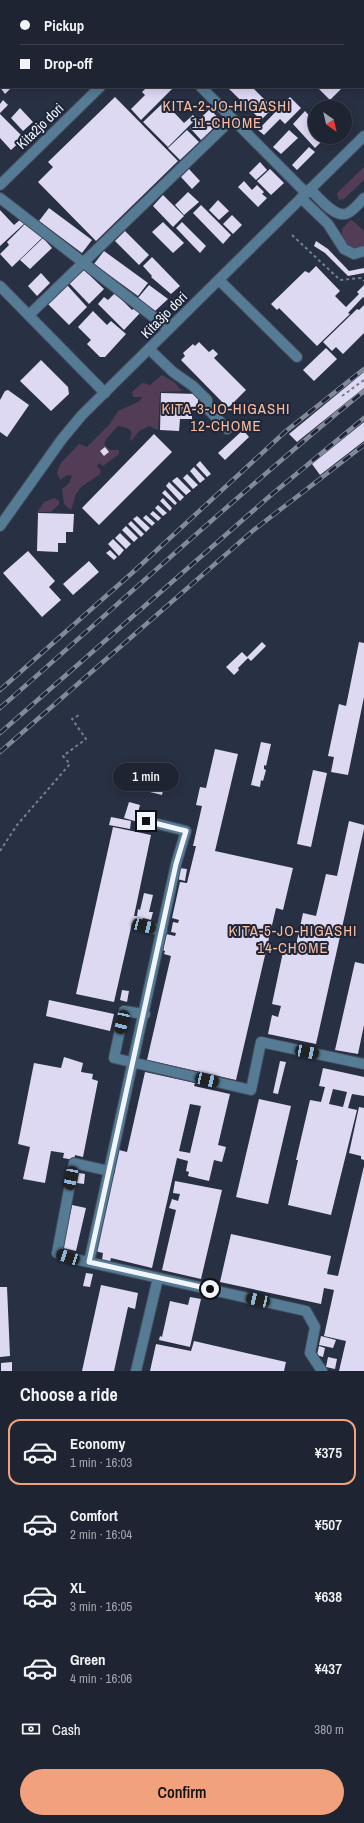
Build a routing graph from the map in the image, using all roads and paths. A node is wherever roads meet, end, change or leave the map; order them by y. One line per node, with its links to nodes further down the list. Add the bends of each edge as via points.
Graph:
1 (99, 88): 5 (street, Kita2jo dori)
2 (202, 88): 3 (street)
3 (232, 119): 6 (street); 11 (street)
4 (364, 136): 6 (street, Kita3jo dori)
5 (0, 185)
6 (306, 194): 8 (street, via 340,214 349,213); 10 (street, via 344,249 354,254); 12 (street, Kita3jo dori)
7 (0, 198): 11 (street)
8 (364, 198)
9 (292, 235): 13 (path, via 340,280 361,278)
10 (364, 251)
11 (83, 263): 15 (street); 16 (street)
12 (219, 280): 16 (street, Kita3jo dori); 18 (street)
13 (364, 281)
14 (0, 286): 15 (street)
15 (29, 315): 20 (street)
16 (169, 329): 17 (street, Kita3jo dori)
17 (149, 350): 20 (street, Kita3jo dori); 22 (street, via 207,400 208,409)
18 (297, 357)
19 (364, 380): 21 (path)
20 (105, 393): 23 (street, Kita3jo dori, via 62,439)
21 (342, 396)
22 (227, 429)
23 (0, 526)
24 (79, 715): 26 (path, via 72,719 86,738 63,756 70,764 17,825)
25 (146, 821): 28 (street, via 186,831 176,864)
26 (0, 851)
27 (144, 926): 28 (street)
28 (162, 931): 29 (street)
29 (144, 1014): 30 (street); 30 (street, via 124,1011 114,1058)
30 (133, 1063): 31 (street, via 251,1090 261,1042); 32 (street)
31 (364, 1064)
32 (109, 1171): 33 (street); 33 (street, via 74,1163 57,1253)
33 (89, 1262): 34 (street)
34 (158, 1278): 35 (street); 36 (street, via 306,1311 315,1327 310,1353)
35 (136, 1371)
36 (322, 1371)

